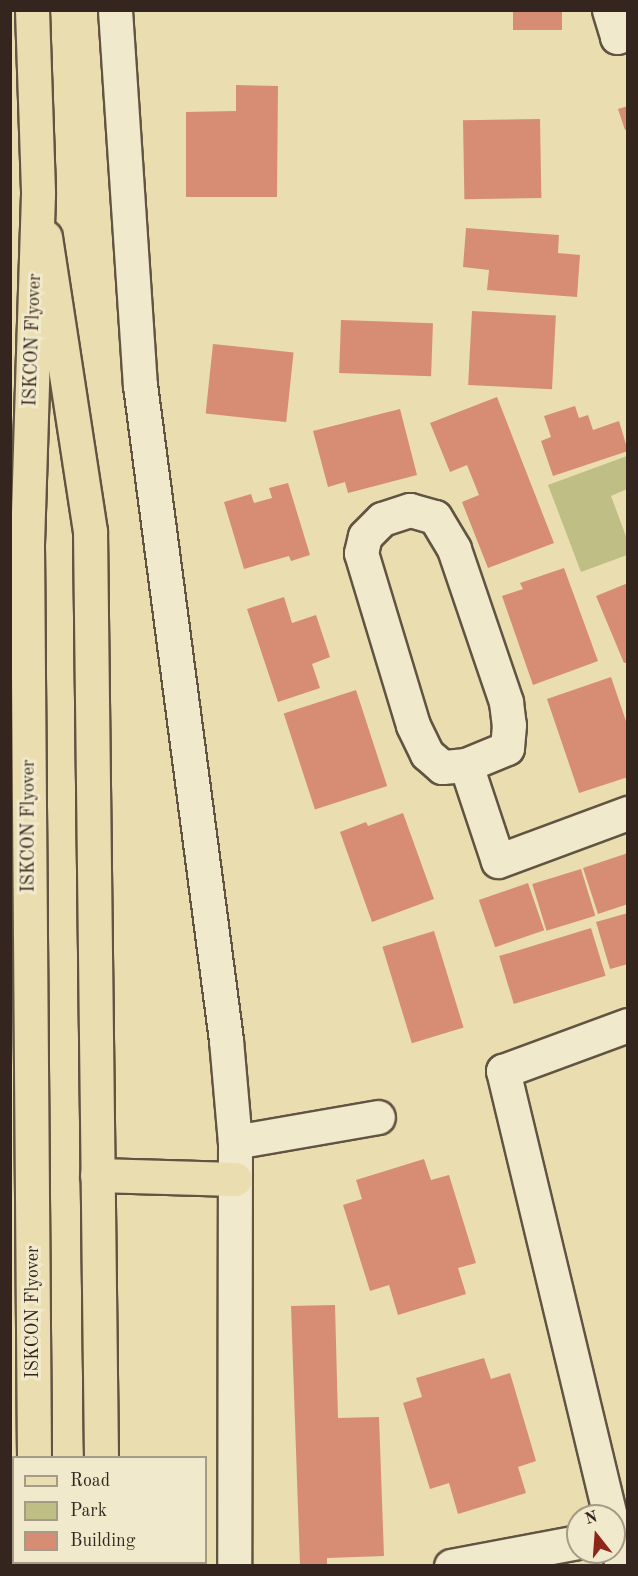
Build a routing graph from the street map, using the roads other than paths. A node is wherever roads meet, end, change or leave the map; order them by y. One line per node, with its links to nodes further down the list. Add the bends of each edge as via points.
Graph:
1 (32, 10): 5 (main road)
2 (115, 10): 10 (street, via 140,385 226,1040)
3 (609, 10): 4 (street, via 616,37)
4 (627, 33)
5 (38, 194): 11 (main road, via 90,531); 13 (main road, ISKCON Flyover, via 27,545)
6 (466, 765): 6 (street, via 442,767 422,744 362,553 365,536 382,519 410,510 435,517 454,549 506,702 507,748); 7 (street, via 498,861)
7 (627, 813)
8 (627, 1025): 15 (street, via 503,1071)
9 (378, 1117): 10 (street)
10 (235, 1142): 12 (street)
11 (97, 1175): 12 (main road); 14 (main road)
12 (235, 1179): 17 (street)
13 (34, 1456)
14 (101, 1456)
15 (607, 1504)
16 (566, 1544): 18 (street)
17 (234, 1566)
18 (451, 1566)

